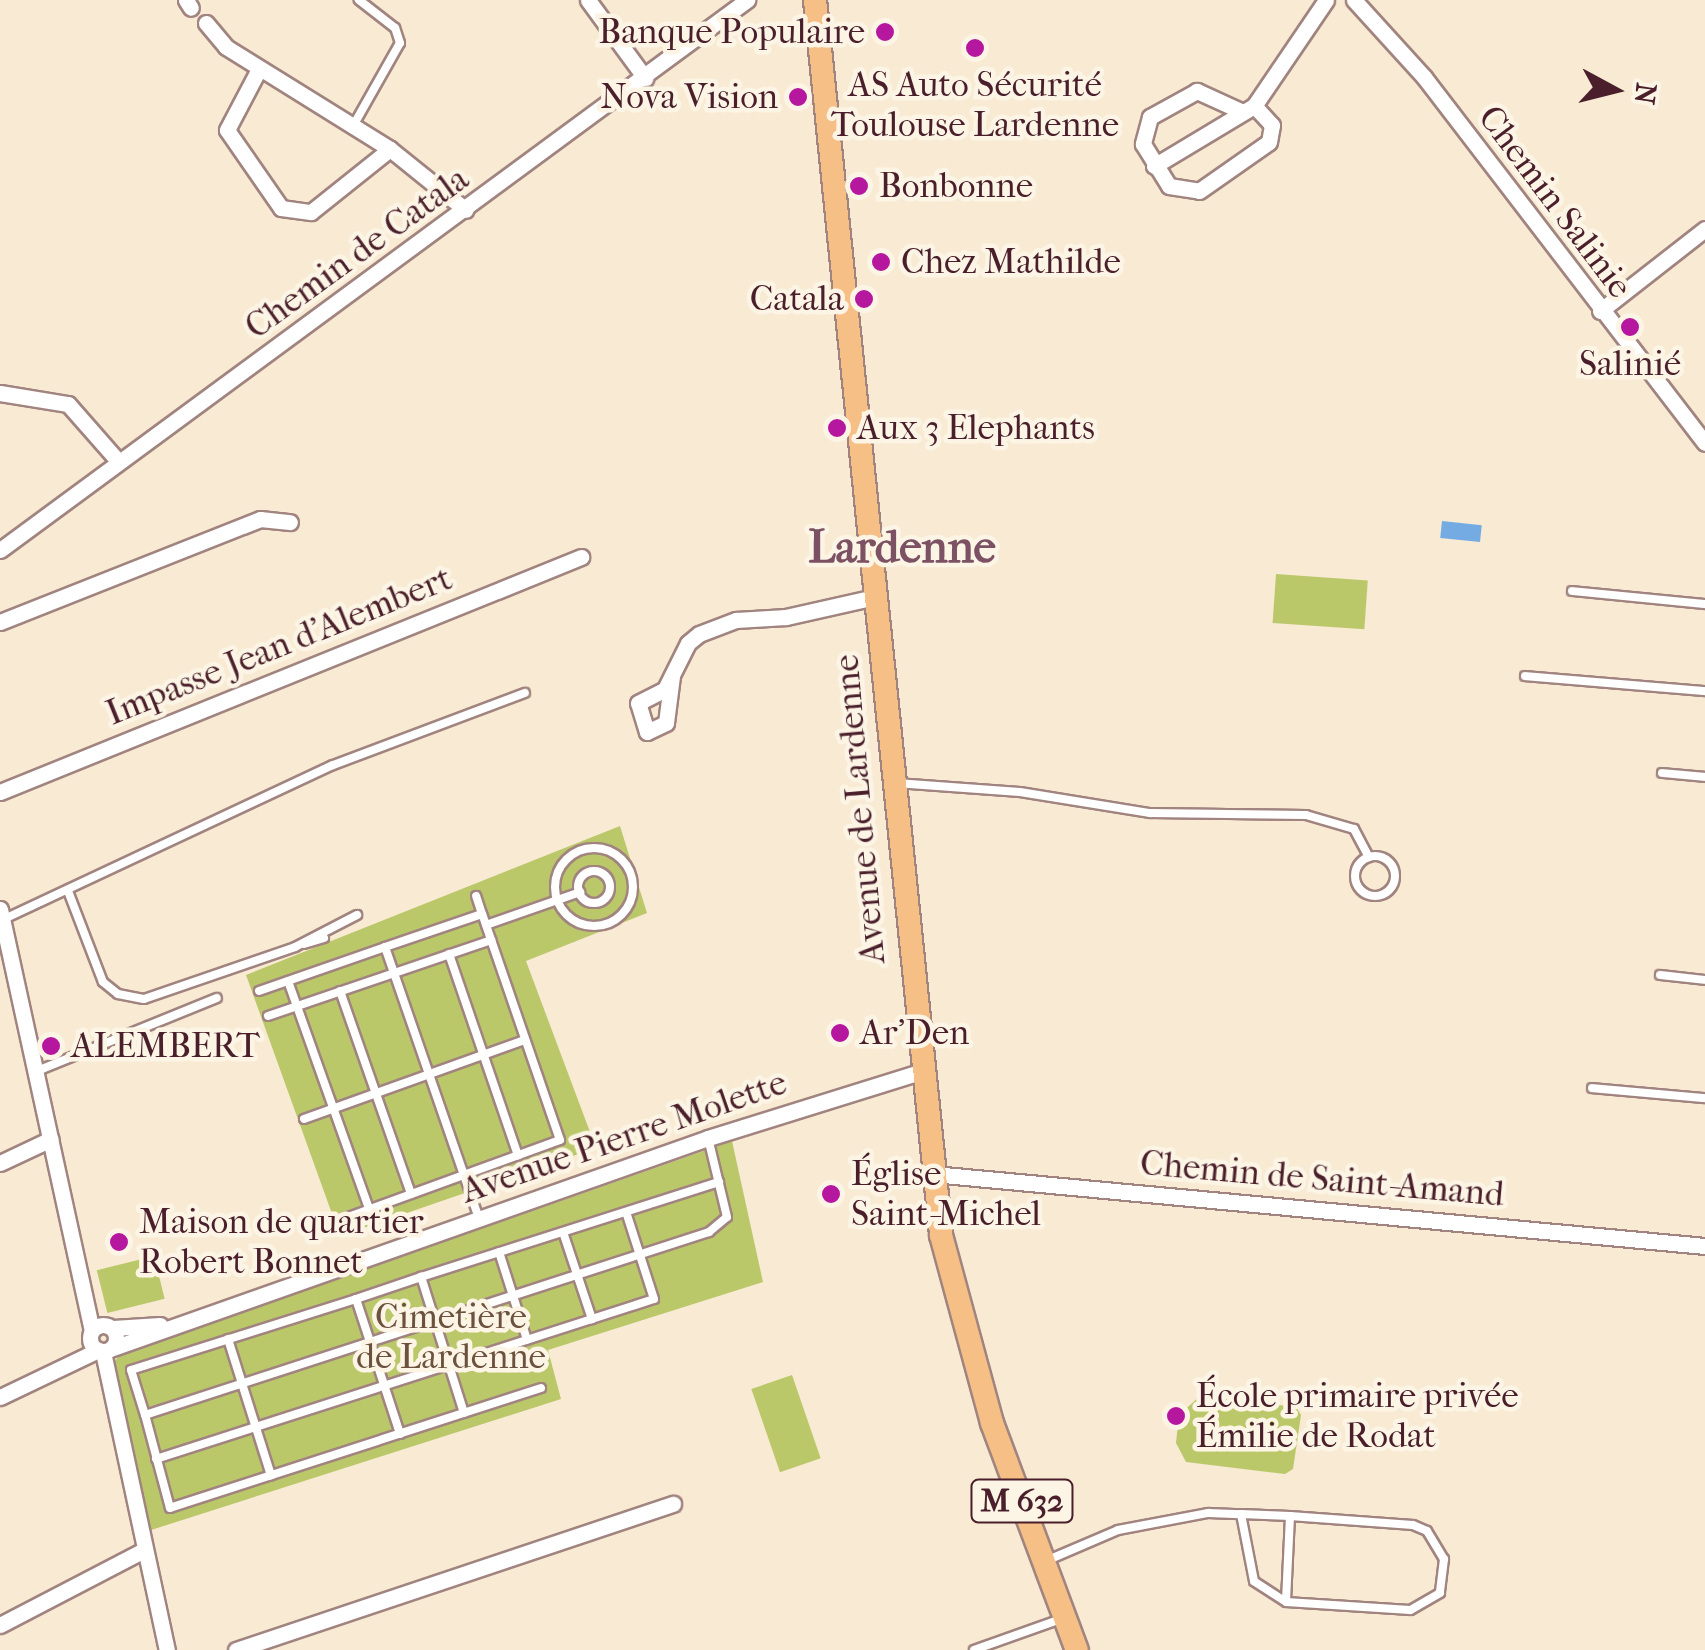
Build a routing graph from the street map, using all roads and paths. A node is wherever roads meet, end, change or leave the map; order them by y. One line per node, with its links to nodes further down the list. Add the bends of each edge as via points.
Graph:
1 (359, 0): 11 (lane, via 395,28 400,43)
2 (588, 0): 9 (street)
3 (747, 0): 9 (street, Chemin de Catala)
4 (815, 0): 24 (main road, Avenue de Lardenne / M 632)
5 (1326, 0): 10 (street)
6 (1354, 0): 16 (street, Chemin Salinie, via 1424,78)
7 (206, 22): 8 (street, via 226,47)
8 (259, 69): 11 (street); 12 (street, via 228,130 281,208 311,212)
9 (645, 78): 14 (street, Chemin de Catala)
10 (1248, 109): 13 (street); 13 (street, via 1205,91 1186,94 1146,125 1144,144); 13 (street, via 1272,125 1269,142 1199,190 1168,186)
11 (353, 126): 12 (street)
12 (390, 149): 14 (street)
13 (1154, 166)
14 (466, 210): 19 (street, Chemin de Catala, via 178,424)
15 (1705, 229): 16 (street)
16 (1600, 311): 18 (street, Chemin Salinie)
17 (0, 392): 19 (street, via 68,404)
18 (1705, 443)
19 (118, 461): 21 (street, Chemin de Catala)
20 (290, 522): 26 (street, via 260,519)
21 (0, 550)
22 (581, 557): 34 (street, Impasse Jean d'Alembert)
23 (1572, 592): 25 (lane)
24 (875, 597): 27 (street, via 786,617 736,620 699,634); 33 (main road, Avenue de Lardenne / M 632)
25 (1705, 604)
26 (0, 622)
27 (672, 676)
28 (1525, 676): 29 (lane)
29 (1705, 691)
30 (524, 693): 40 (lane, via 333,765)
31 (1662, 773): 32 (lane)
32 (1705, 777)
33 (892, 783): 36 (lane, via 1020,792 1150,813 1306,814 1354,829); 67 (main road, Avenue de Lardenne / M 632)
34 (0, 792)
35 (582, 850): 37 (lane); 38 (lane, via 611,852); 43 (lane, via 559,870)
36 (1369, 857): 36 (lane, via 1355,872 1357,886 1381,896 1392,888 1393,867)
37 (589, 872): 39 (lane); 41 (lane)
38 (631, 874): 39 (lane); 48 (lane, via 630,903)
39 (609, 881): 44 (lane)
40 (68, 891): 45 (lane); 52 (lane, via 103,982 118,994 174,994)
41 (580, 892): 43 (lane); 44 (lane)
42 (476, 896): 46 (lane)
43 (558, 900): 48 (lane, via 578,922); 49 (lane)
44 (600, 902): 48 (lane)
45 (1, 914): 66 (street)
46 (482, 914): 49 (lane); 53 (lane)
47 (357, 915): 52 (lane)
48 (608, 923)
49 (486, 926): 51 (lane)
50 (324, 938): 52 (lane)
51 (490, 940): 54 (lane); 64 (lane)
52 (294, 947)
53 (385, 948): 55 (lane); 58 (lane)
54 (450, 954): 55 (lane); 65 (lane)
55 (394, 973): 60 (lane); 68 (lane)
56 (1660, 975): 57 (lane)
57 (1705, 980)
58 (288, 981): 59 (lane); 62 (lane)
59 (260, 991)
60 (340, 991): 62 (lane); 70 (lane)
61 (218, 998): 66 (lane)
62 (297, 1006): 63 (lane); 72 (lane)
63 (268, 1016)
64 (526, 1040): 65 (lane); 76 (lane, via 560,1140)
65 (484, 1055): 68 (lane); 76 (lane)
66 (37, 1071): 75 (street)
67 (920, 1072): 74 (street, Avenue Pierre Molette); 78 (main road, Avenue de Lardenne / M 632)
68 (430, 1074): 70 (lane); 79 (lane)
69 (1592, 1088): 71 (lane)
70 (376, 1093): 72 (lane); 81 (lane)
71 (1705, 1098)
72 (334, 1108): 73 (lane); 82 (lane)
73 (304, 1119)
74 (708, 1138): 80 (lane); 84 (street, Avenue Pierre Molette)
75 (51, 1139): 77 (street); 96 (street, via 89,1309)
76 (518, 1156): 79 (lane)
77 (0, 1163)
78 (932, 1174): 87 (street, Chemin de Saint-Amand); 115 (main road, Avenue de Lardenne / M 632, via 971,1351)
79 (464, 1175): 81 (lane); 84 (lane)
80 (719, 1182): 83 (lane); 89 (lane, via 728,1217 709,1232)
81 (411, 1194): 82 (lane)
82 (370, 1209): 85 (lane)
83 (626, 1212): 86 (lane); 89 (lane)
84 (479, 1218): 96 (street, Avenue Pierre Molette, via 179,1322)
85 (340, 1220)
86 (563, 1232): 88 (lane); 90 (lane)
87 (1705, 1246)
88 (499, 1252): 91 (lane); 92 (lane)
89 (640, 1254): 90 (lane); 94 (lane, via 654,1298)
90 (577, 1274): 92 (lane); 94 (lane)
91 (421, 1277): 93 (lane); 95 (lane)
92 (513, 1296): 95 (lane); 98 (lane)
93 (356, 1299): 97 (lane); 99 (lane)
94 (592, 1319): 98 (lane)
95 (435, 1321): 99 (lane); 100 (lane)
96 (102, 1339): 104 (street, Avenue Pierre Molette); 114 (street)
97 (228, 1339): 101 (lane); 106 (lane, via 131,1370)
98 (528, 1340): 100 (lane)
99 (370, 1342): 101 (lane); 102 (lane)
100 (449, 1365): 102 (lane); 105 (lane)
101 (242, 1384): 106 (lane); 107 (lane)
102 (384, 1386): 107 (lane); 108 (lane)
103 (541, 1388): 105 (lane)
104 (0, 1397)
105 (464, 1413): 108 (lane)
106 (145, 1416): 109 (lane)
107 (256, 1427): 109 (lane); 110 (lane)
108 (400, 1434): 110 (lane)
109 (156, 1459): 110 (lane, via 170,1508)
110 (272, 1475)
111 (672, 1504): 120 (street)
112 (1241, 1514): 113 (lane); 115 (lane, via 1162,1518); 116 (lane, via 1254,1581)
113 (1290, 1516): 116 (lane); 116 (lane, via 1413,1525 1435,1540 1446,1576 1440,1593 1410,1610)
114 (142, 1551): 118 (street); 119 (street)
115 (1044, 1562): 117 (main road, Avenue de Lardenne / M 632)
116 (1286, 1602)
117 (1065, 1617): 121 (lane); 122 (main road, Avenue de Lardenne / M 632)
118 (0, 1625)
119 (167, 1650)
120 (236, 1650)
121 (974, 1650)
122 (1077, 1650)

